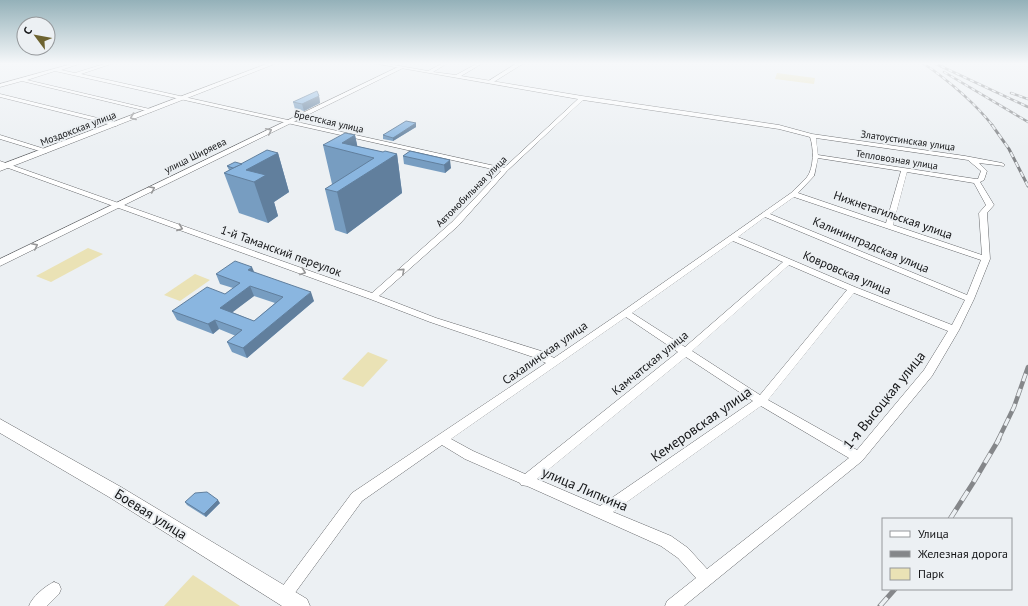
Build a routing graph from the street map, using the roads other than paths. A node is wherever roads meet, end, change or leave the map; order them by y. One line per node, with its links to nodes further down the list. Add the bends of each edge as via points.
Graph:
1 (71, 91): 9 (street)
2 (154, 91): 7 (street, Брестская улица)
3 (201, 91): 7 (street, Моздокская улица)
4 (351, 91): 10 (street, улица Ширяева)
5 (543, 91): 8 (street, Златоустинская улица)
6 (0, 95): 11 (street)
7 (184, 98): 9 (street, Моздокская улица); 10 (street, Брестская улица)
8 (582, 98): 12 (street, Златоустинская улица, via 779,127); 20 (street, Автомобильная улица)
9 (151, 110): 11 (street, Моздокская улица, one-way to 11)
10 (288, 121): 20 (street, Брестская улица); 24 (street, улица Ширяева, one-way to 10)
11 (116, 124): 14 (street, Моздокская улица)
12 (812, 136): 15 (street, Сахалинская улица, via 815,140); 16 (street, Златоустинская улица)
13 (0, 137): 14 (street)
14 (46, 151): 17 (street, Моздокская улица)
15 (816, 156): 21 (street, Тепловозная улица); 23 (street, Сахалинская улица, via 810,176)
16 (965, 158): 18 (street, Златоустинская улица); 22 (street, via 979,165 984,171 981,180)
17 (4, 164): 19 (street, Моздокская улица); 24 (street, 1-й Таманский переулок)
18 (1002, 165)
19 (0, 168)
20 (505, 170): 32 (street, Автомобильная улица, one-way to 20, via 455,224)
21 (904, 171): 22 (street, Тепловозная улица); 26 (street)
22 (976, 181): 28 (street, 1-я Высоцкая улица, via 990,205 983,213)
23 (793, 194): 25 (street, Сахалинская улица); 26 (street, Нижнетагильская улица)
24 (117, 206): 30 (street, улица Ширяева, one-way to 24); 32 (street, 1-й Таманский переулок, one-way to 32)
25 (764, 214): 27 (street, Сахалинская улица); 33 (street, Калининградская улица)
26 (889, 227): 28 (street, Нижнетагильская улица)
27 (732, 237): 29 (street, Ковровская улица); 34 (street, Сахалинская улица)
28 (986, 259): 33 (street, 1-я Высоцкая улица)
29 (788, 262): 31 (street, Ковровская улица); 36 (street, Камчатская улица)
30 (0, 263)
31 (852, 289): 35 (street, Ковровская улица); 38 (street, Кемеровская улица)
32 (373, 297): 37 (street, 1-й Таманский переулок)
33 (970, 299): 35 (street, 1-я Высоцкая улица)
34 (626, 313): 36 (street); 37 (street, Сахалинская улица)
35 (954, 330): 41 (street, 1-я Высоцкая улица, via 928,373)
36 (685, 352): 38 (street); 42 (street, Камчатская улица)
37 (554, 362): 40 (street, Сахалинская улица)
38 (761, 401): 41 (street); 43 (street, Кемеровская улица)
39 (0, 425): 46 (street, Боевая улица)
40 (443, 440): 42 (street, улица Липкина); 46 (street, Сахалинская улица, via 357,497 335,525)
41 (858, 457): 44 (street, 1-я Высоцкая улица)
42 (524, 481): 43 (street, улица Липкина)
43 (601, 513): 44 (street, улица Липкина, via 666,541 683,553)
44 (707, 579): 48 (street, 1-я Высоцкая улица)
45 (54, 589): 47 (street)
46 (292, 601)
47 (36, 606)
48 (672, 606)

